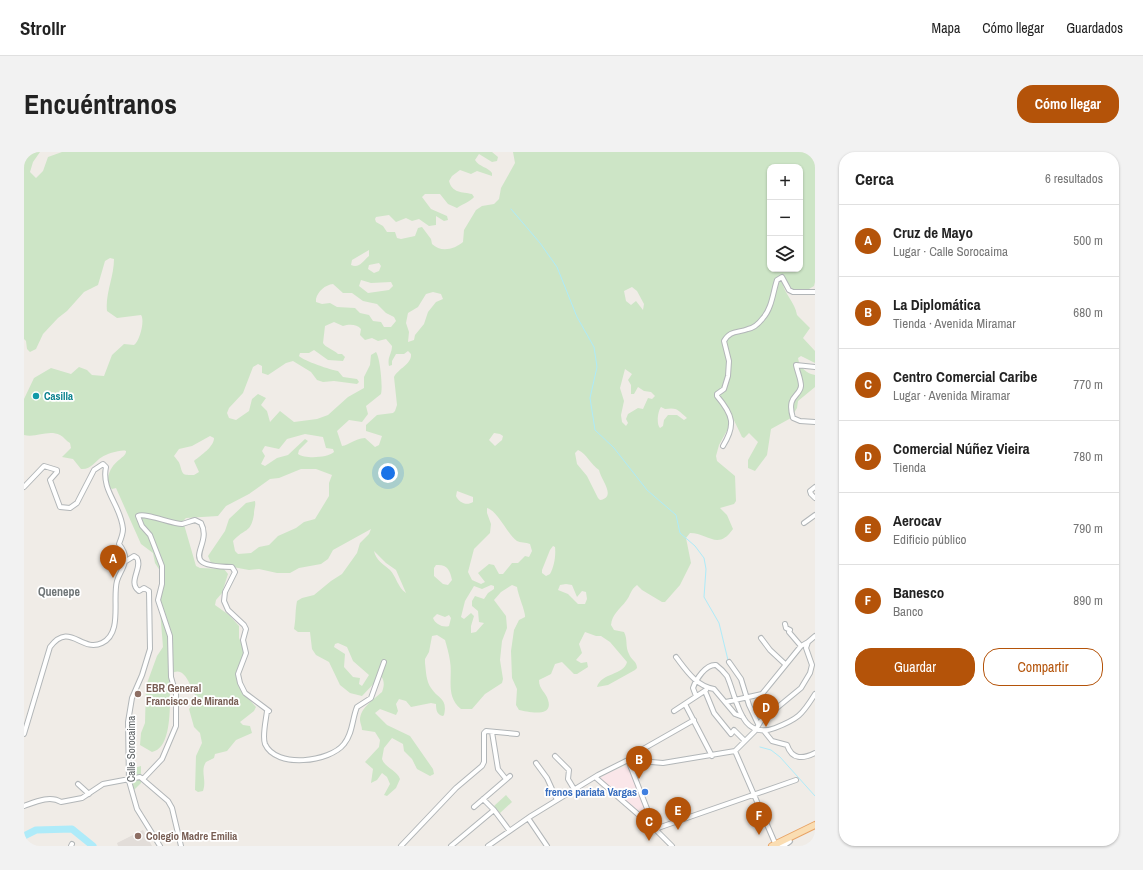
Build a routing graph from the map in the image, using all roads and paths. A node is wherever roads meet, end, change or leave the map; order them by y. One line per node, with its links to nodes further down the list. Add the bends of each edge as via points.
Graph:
1 (815, 292): 4 (street, via 793,292 780,277 777,280 770,310 763,318 749,329 726,336 724,341 729,361 727,382 717,396 732,420 732,428)
2 (815, 367): 3 (street, via 796,364 801,385 800,390 792,398 793,418 800,422)
3 (815, 422)
4 (723, 446)
5 (24, 487): 10 (street, via 44,466 56,470 50,480 57,501 60,507 70,508 77,503 94,470 103,464 106,467 105,484 118,508 123,530 119,544)
6 (815, 487): 7 (street, via 810,491)
7 (815, 498)
8 (815, 514): 9 (street)
9 (804, 523)
10 (126, 560): 35 (street, via 117,582 115,625 111,634 103,643 91,646 68,636 54,642 50,647); 45 (street, Calle Sorocaima, via 134,556 137,558 138,567 134,576 136,588 139,592 146,588 149,591 150,649 132,698 128,722)
11 (785, 624): 15 (street, via 794,640)
12 (815, 636): 14 (street)
13 (761, 638): 19 (street)
14 (808, 642): 15 (street); 31 (street, via 806,648 812,665 801,688)
15 (801, 646): 19 (street)
16 (676, 657): 20 (street)
17 (384, 662): 46 (street, via 371,698 357,707 350,735 344,745 322,758 300,760 277,756 264,743 268,711 245,693 240,683 238,674 246,653 243,640 246,629 228,610 224,601 234,569 210,567 201,561 199,556 204,532 201,523 195,520 182,524 140,514 138,520 150,535 162,566 162,584 158,600 170,636 171,677 176,694 176,726 162,759)
18 (729, 662): 24 (street, via 741,679)
19 (785, 664): 24 (street, via 762,694)
20 (696, 681): 21 (street); 23 (street, via 693,688); 25 (street, via 708,668 716,665 726,676)
21 (706, 689): 23 (street); 26 (street, via 714,689); 37 (street, via 711,707 720,720 731,734 734,730)
22 (815, 694): 33 (street, via 797,718)
23 (696, 696): 27 (street)
24 (746, 698): 25 (street); 31 (street)
25 (734, 699): 26 (street); 29 (street)
26 (726, 702): 29 (street, via 735,714)
27 (685, 704): 28 (street); 30 (street)
28 (674, 711)
29 (743, 717): 32 (street)
30 (694, 720): 41 (street); 42 (street)
31 (758, 724): 32 (street)
32 (755, 730): 33 (street); 37 (street)
33 (764, 731): 39 (street, via 772,742 788,745 789,752 794,756 807,757)
34 (492, 732): 36 (street); 52 (street, via 498,770 508,778); 66 (street, via 484,733 482,766 456,788)
35 (24, 734)
36 (517, 734)
37 (745, 741): 38 (street)
38 (735, 751): 41 (street); 51 (street)
39 (815, 753)
40 (555, 756): 49 (street, via 569,770 568,779)
41 (712, 756): 42 (street, via 663,763)
42 (628, 760): 44 (street); 59 (street)
43 (536, 763): 53 (street, via 547,778)
44 (595, 777): 49 (street); 59 (street)
45 (129, 779): 46 (street); 50 (street, via 102,784); 64 (street, Calle Sorocaima, via 137,810)
46 (143, 779): 65 (street, via 161,794 172,808)
47 (796, 780): 51 (street)
48 (78, 784): 50 (street)
49 (574, 789): 53 (street)
50 (89, 794): 54 (street, via 70,802 46,799)
51 (754, 794): 59 (street); 63 (street)
52 (483, 799): 55 (street); 56 (street)
53 (557, 800): 57 (street)
54 (24, 806)
55 (474, 807)
56 (494, 810): 61 (street); 67 (street)
57 (528, 818): 61 (street); 69 (street)
58 (815, 825): 62 (main road)
59 (655, 829): 70 (street)
60 (815, 829): 62 (main road)
61 (509, 830): 68 (street)
62 (788, 840): 63 (main road); 72 (street)
63 (775, 845): 71 (street)
64 (160, 846)
65 (181, 846)
66 (401, 846)
67 (451, 846)
68 (488, 846)
69 (547, 846)
70 (672, 846)
71 (767, 846)
72 (782, 846)

